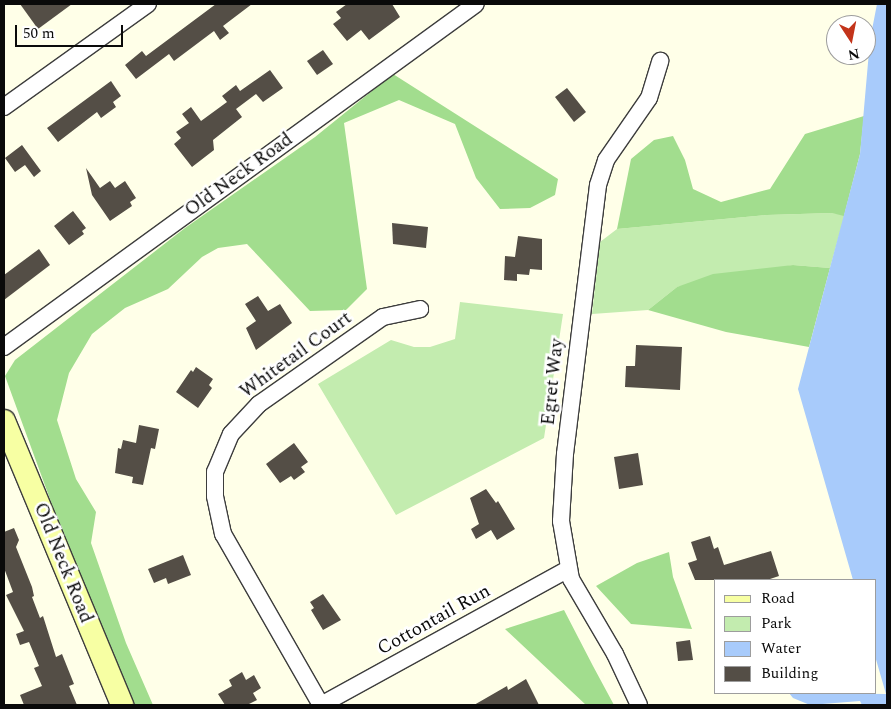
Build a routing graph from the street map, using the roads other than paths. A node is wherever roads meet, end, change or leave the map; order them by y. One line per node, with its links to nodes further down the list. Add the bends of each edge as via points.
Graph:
1 (148, 4): 4 (street)
2 (476, 4): 6 (street, Old Neck Road)
3 (660, 61): 8 (street, Egret Way, via 649,98 606,160 592,219 565,454 561,521)
4 (4, 107)
5 (420, 309): 10 (street, Whitetail Court, via 383,317 259,404 231,434 215,472 215,496 223,534)
6 (4, 347)
7 (4, 421): 9 (street, Old Neck Road)
8 (568, 570): 10 (street, Cottontail Run); 11 (street, Egret Way, via 583,603 637,694)
9 (122, 705)
10 (321, 705)
11 (640, 705)

